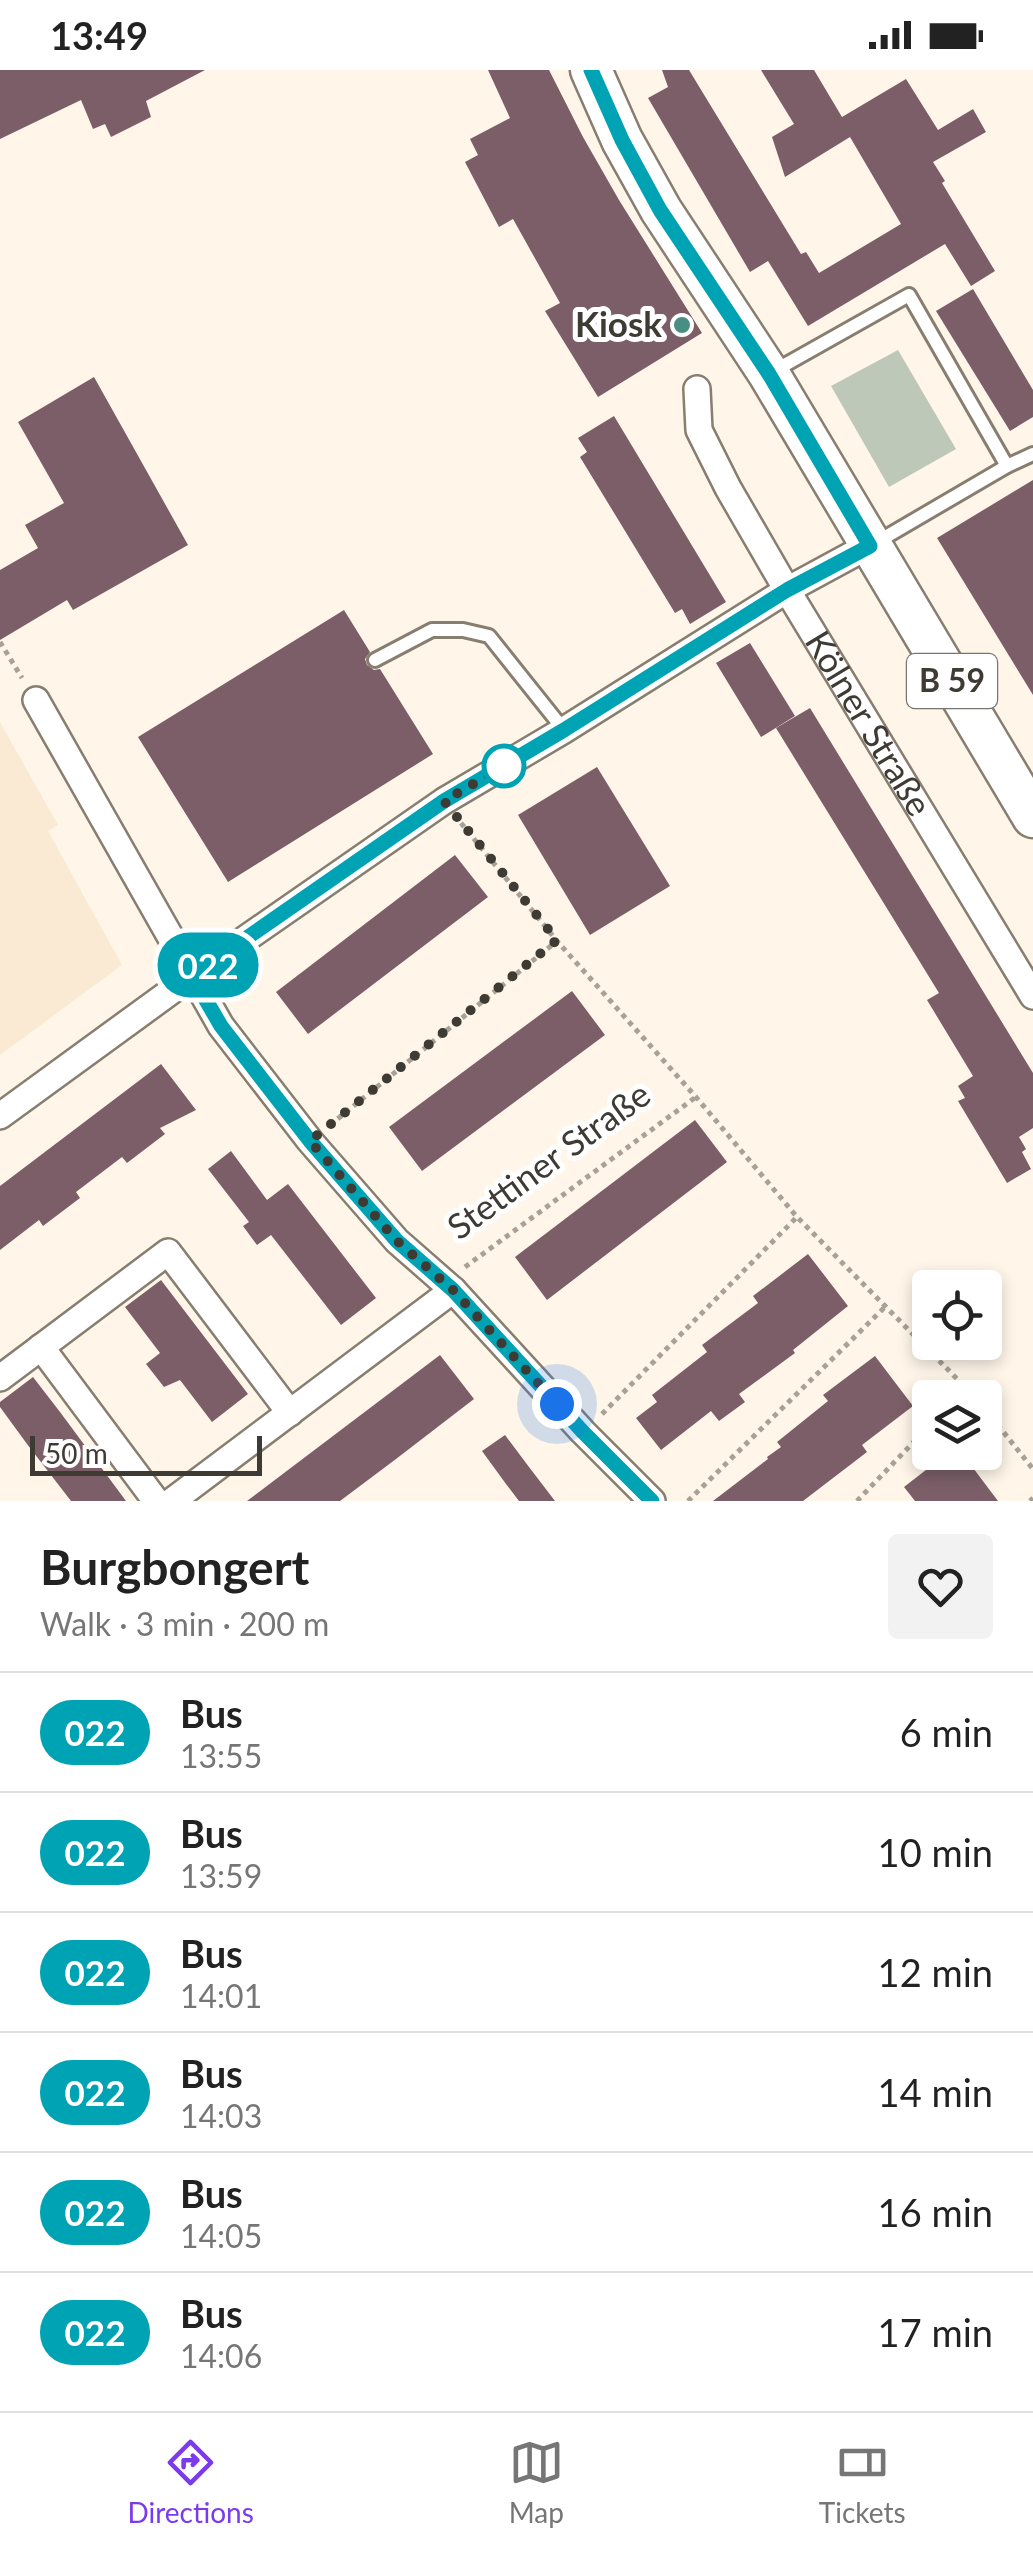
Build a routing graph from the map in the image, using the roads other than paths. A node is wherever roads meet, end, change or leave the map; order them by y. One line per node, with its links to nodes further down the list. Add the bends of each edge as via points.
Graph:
1 (591, 70): 2 (main road, B 59, via 660,210)
2 (769, 374): 5 (lane, via 910,295); 6 (main road, B 59)
3 (697, 389): 7 (street, Kölner Straße, via 699,430)
4 (1033, 454): 5 (lane)
5 (1007, 466): 6 (lane)
6 (870, 546): 7 (street); 11 (main road, B 59)
7 (787, 590): 10 (street); 13 (street, Kölner Straße)
8 (375, 660): 10 (lane, via 432,630 488,636)
9 (36, 700): 12 (street, Stettiner Straße)
10 (564, 730): 12 (street, via 444,801)
11 (1033, 817)
12 (192, 976): 14 (street); 15 (street, Stettiner Straße, via 221,1026 310,1141 397,1241)
13 (1033, 996)
14 (0, 1116)
15 (448, 1286): 18 (street); 21 (street, Stettiner Straße)
16 (41, 1347): 17 (street); 18 (street, via 168,1252); 19 (street)
17 (0, 1378)
18 (290, 1413): 20 (street)
19 (156, 1501)
20 (172, 1501)
21 (652, 1501)

